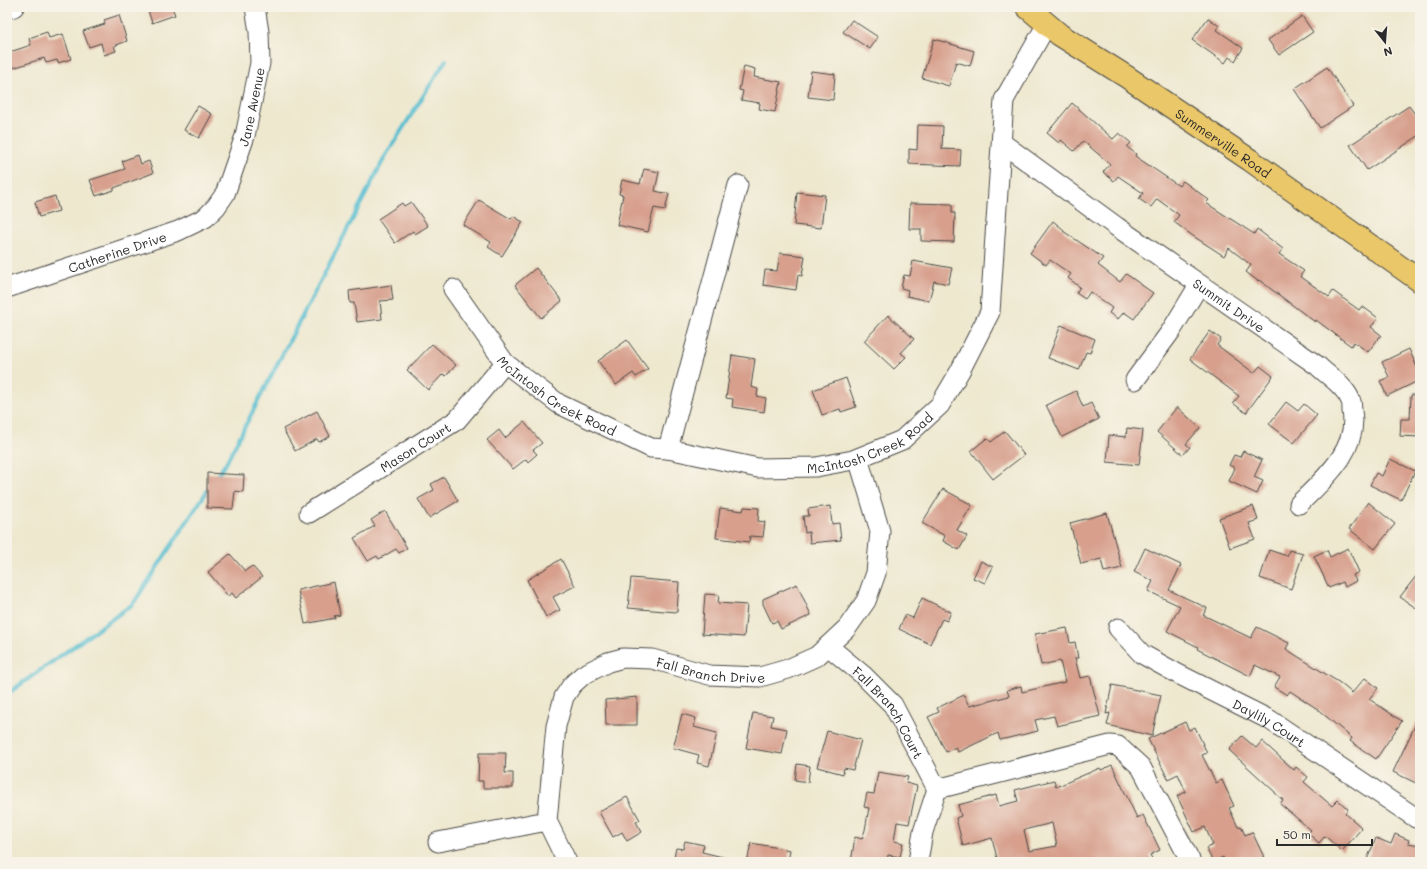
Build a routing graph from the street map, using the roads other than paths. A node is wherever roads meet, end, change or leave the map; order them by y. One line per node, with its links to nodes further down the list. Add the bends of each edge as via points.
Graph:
1 (14, 7): 4 (street)
2 (255, 7): 8 (street, Jane Avenue, via 260,63 245,136 225,194)
3 (1027, 7): 5 (main road, Summerville Road)
4 (7, 9)
5 (1047, 24): 6 (street, McIntosh Creek Road, via 1004,100); 9 (main road, Summerville Road, via 1250,160)
6 (1002, 144): 10 (street, Summit Drive); 16 (street, McIntosh Creek Road, via 990,312 940,405 902,440)
7 (738, 184): 15 (street)
8 (220, 201): 11 (street, Catherine Drive, via 205,218 178,231)
9 (1420, 280)
10 (1199, 285): 14 (street, via 1171,331); 17 (street, Summit Drive, via 1318,366 1341,386 1350,399 1353,431 1348,446 1331,471)
11 (7, 288)
12 (453, 289): 13 (street, McIntosh Creek Road)
13 (505, 363): 15 (street, McIntosh Creek Road, via 558,404 651,448); 18 (street, Mason Court, via 457,420)
14 (1135, 380)
15 (668, 449): 16 (street, McIntosh Creek Road, via 758,468 816,467)
16 (858, 458): 20 (street, Fall Branch Drive, via 880,531 876,573 866,602 847,628)
17 (1300, 504)
18 (309, 513)
19 (1118, 628): 22 (street, Daylily Court, via 1142,654 1270,720 1375,792)
20 (828, 646): 21 (street, Fall Branch Court, via 863,675 893,705); 23 (street, Fall Branch Drive, via 818,656 788,669 760,677 710,675 638,657 608,662 583,675 564,697 556,726)
21 (937, 789): 26 (street, via 923,832); 27 (street, via 1110,745 1118,746 1140,767)
22 (1420, 819)
23 (547, 821): 24 (street); 25 (street)
24 (438, 842)
25 (567, 862)
26 (918, 862)
27 (1191, 862)

